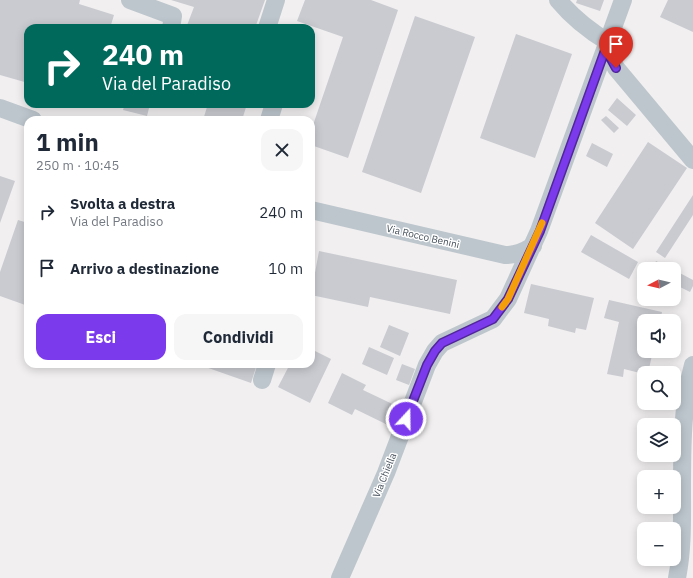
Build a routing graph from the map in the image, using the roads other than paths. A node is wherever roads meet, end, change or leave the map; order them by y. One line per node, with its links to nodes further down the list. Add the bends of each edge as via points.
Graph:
1 (130, 0): 5 (street, via 173,16)
2 (276, 0): 6 (street)
3 (558, 0): 7 (street, via 570,15)
4 (623, 0): 7 (street, Via Chiella)
5 (172, 24)
6 (269, 24)
7 (608, 42): 10 (street, via 610,57 616,68); 12 (street, Via Chiella)
8 (0, 108): 9 (street)
9 (24, 117)
10 (693, 160)
11 (315, 216): 12 (street, Via Rocco Benini, via 505,255 516,255)
12 (533, 246): 14 (street, Via Chiella, via 508,299 493,319 442,343 435,351)
13 (693, 365): 15 (street, via 682,443 681,561)
14 (340, 578)
15 (677, 578)

